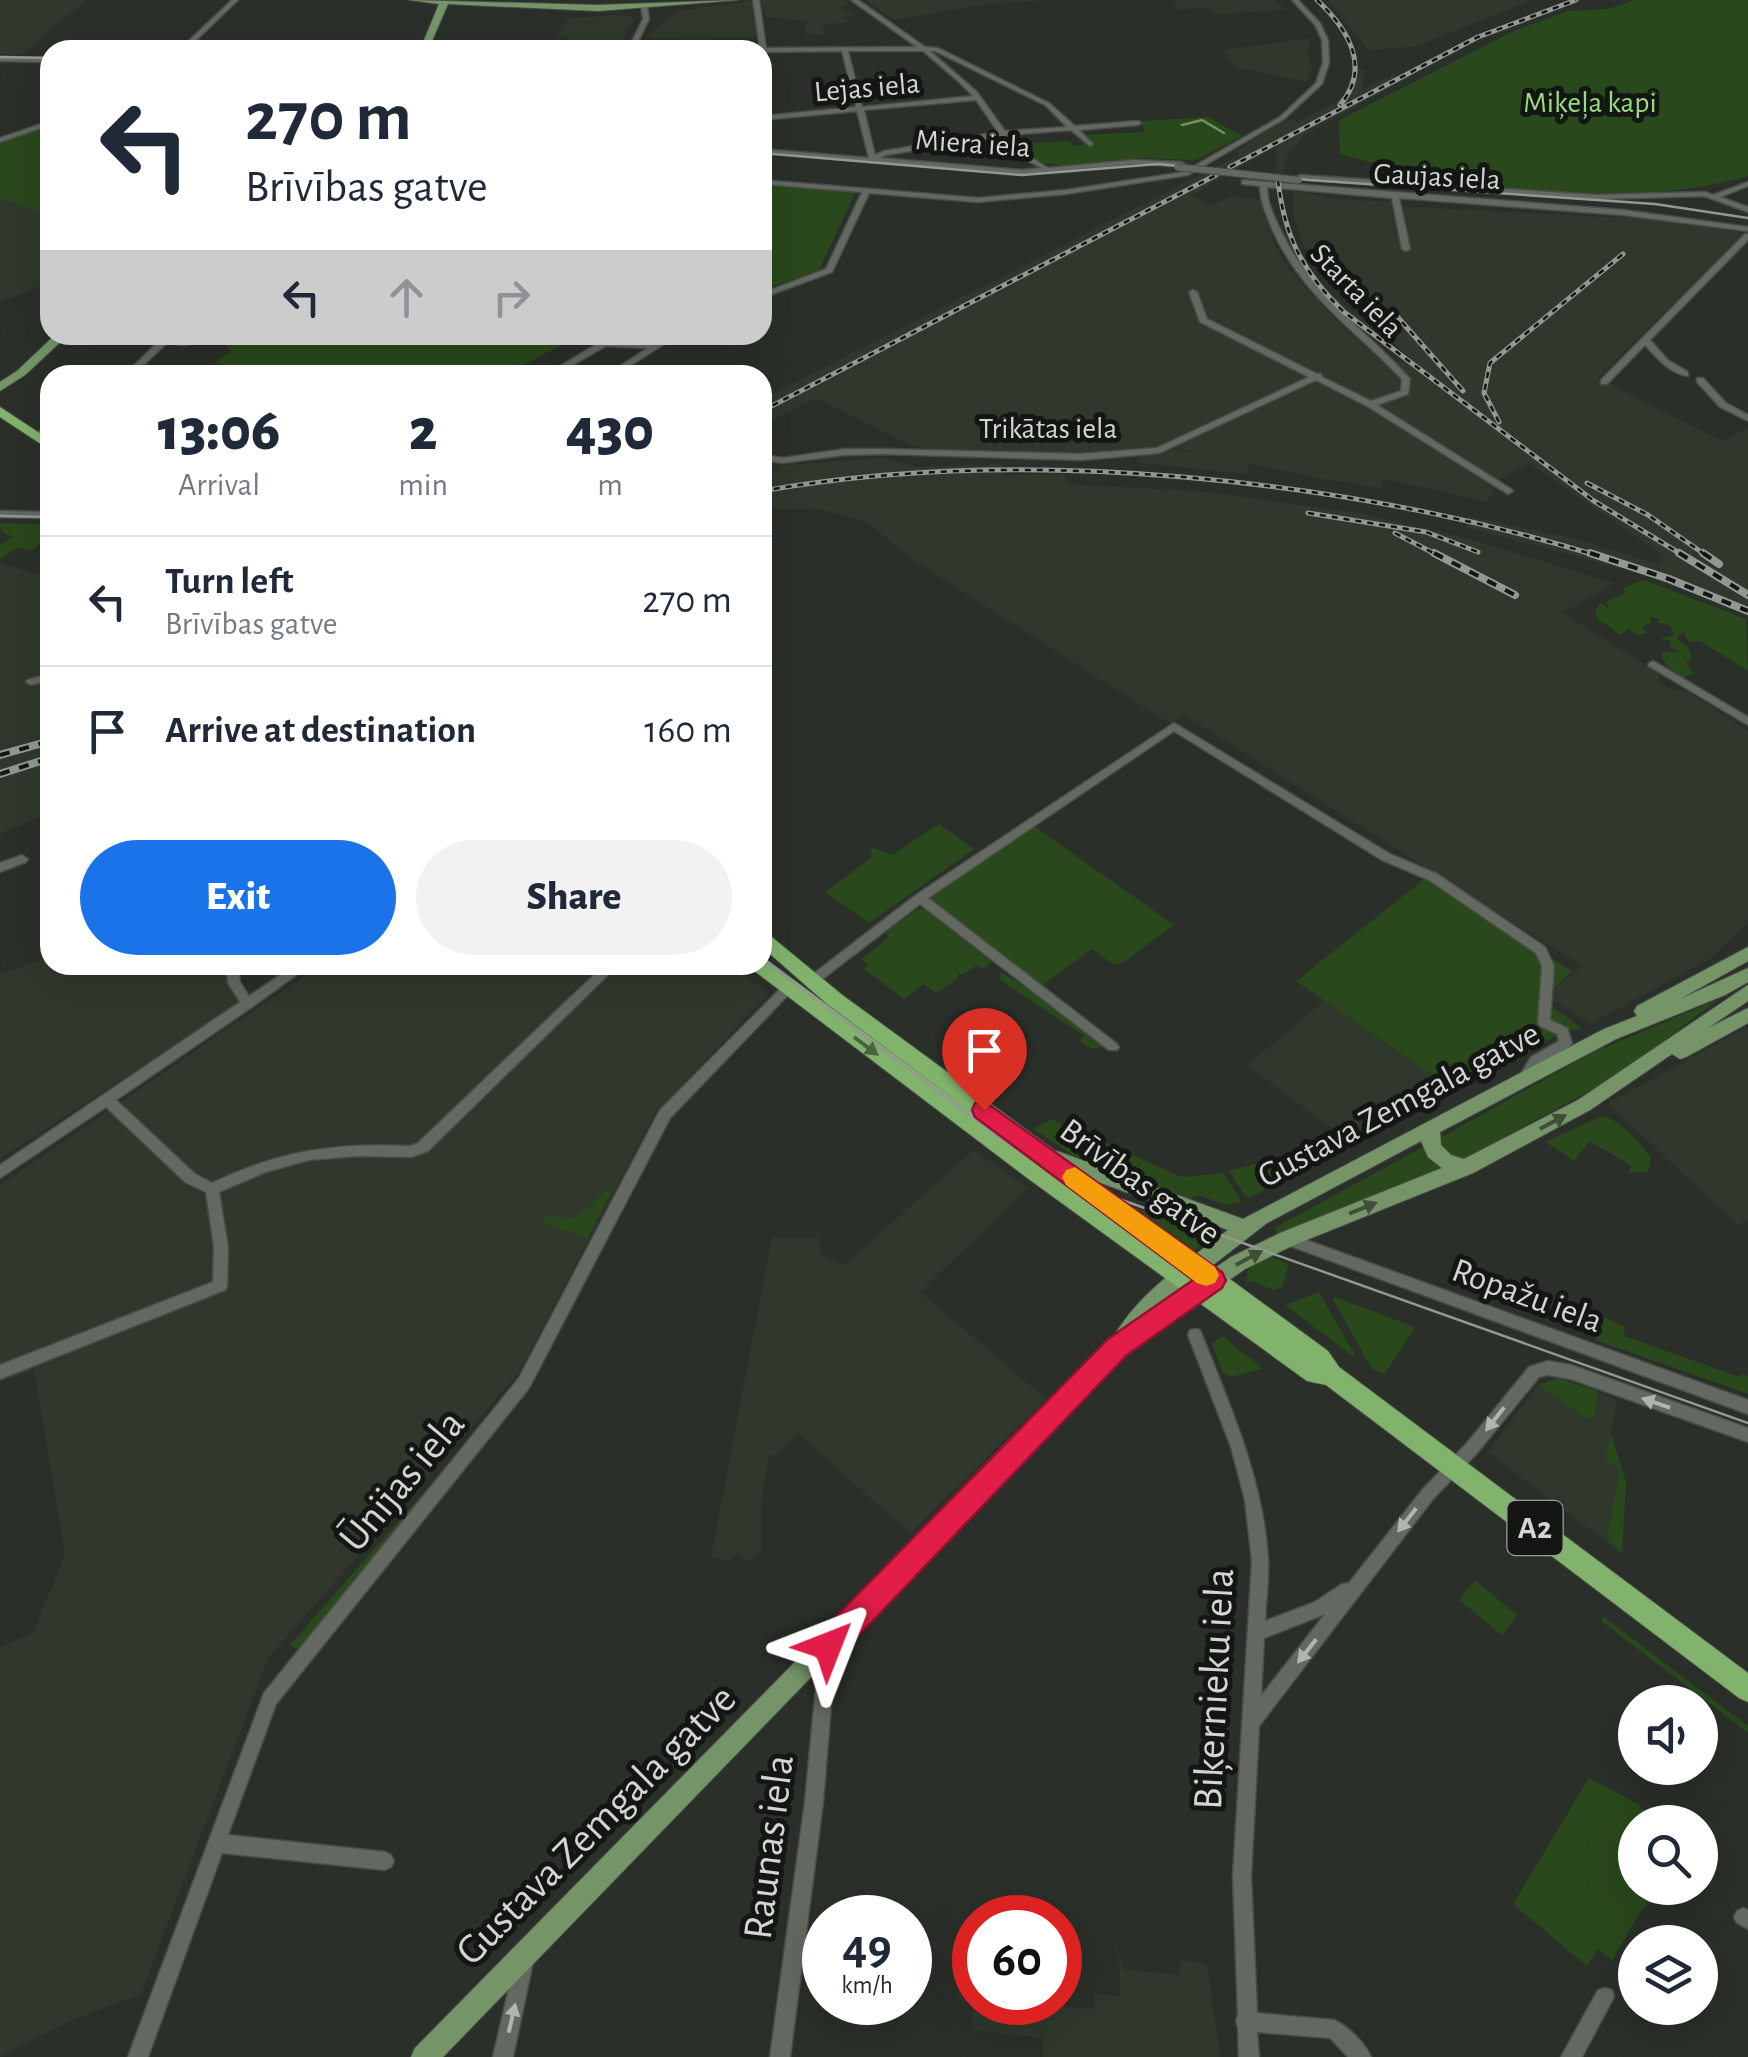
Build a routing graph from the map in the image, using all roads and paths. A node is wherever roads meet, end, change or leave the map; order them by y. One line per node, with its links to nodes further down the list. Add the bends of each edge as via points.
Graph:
1 (236, 0): 9 (street)
2 (413, 0): 7 (main road)
3 (734, 0): 8 (main road)
4 (756, 0): 12 (street)
5 (854, 0): 14 (street)
6 (1295, 0): 39 (street, via 1325,40 1318,84 1282,118 1186,174)
7 (445, 1): 8 (main road); 10 (main road)
8 (644, 6): 11 (street)
9 (193, 40)
10 (428, 40)
11 (636, 40)
12 (762, 40)
13 (844, 48): 14 (street); 15 (street); 19 (street)
14 (923, 48): 18 (street); 23 (street, via 1048,104)
15 (772, 50)
16 (0, 59): 17 (street)
17 (40, 60)
18 (976, 98): 19 (street, Lejas iela); 24 (street)
19 (860, 110): 20 (street, Lejas iela); 28 (street)
20 (772, 117)
21 (1138, 123): 23 (street)
22 (40, 126): 25 (street)
23 (1074, 128): 24 (street); 26 (street)
24 (1004, 134): 28 (street); 31 (street, via 1026,160)
25 (0, 140)
26 (1090, 144)
27 (772, 152): 28 (street, Miera iela)
28 (873, 160): 31 (street, Miera iela)
29 (1179, 166): 30 (street, Miera iela); 32 (street); 33 (street, bridge)
30 (1082, 167): 31 (street, Miera iela); 32 (street)
31 (1062, 170)
32 (1092, 170): 34 (street)
33 (1300, 179): 45 (street, Gaujas iela); 46 (street, Gaujas iela)
34 (1084, 180): 39 (street); 41 (street)
35 (1245, 182): 38 (street, Gaujas iela)
36 (772, 183): 40 (street)
37 (1748, 184): 43 (street)
38 (1264, 185): 44 (street, Gaujas iela); 70 (street, Starta iela, via 1298,274 1406,379 1405,392)
39 (1098, 187): 41 (street)
40 (866, 191): 41 (street, via 971,200); 54 (street, via 829,270)
41 (1060, 192)
42 (1687, 195): 43 (street, Gaujas iela); 45 (street, Gaujas iela); 51 (street, via 1678,206)
43 (1716, 196): 50 (street)
44 (1395, 198): 46 (street, Gaujas iela); 53 (street)
45 (1630, 198): 47 (street)
46 (1548, 202): 47 (street, Gaujas iela); 48 (street, Gaujas iela)
47 (1614, 207): 48 (street); 49 (street, Gaujas iela)
48 (1592, 209): 49 (street, Gaujas iela)
49 (1628, 210): 51 (street, Gaujas iela)
50 (1748, 210)
51 (1689, 218): 52 (street, Gaujas iela)
52 (1748, 232): 56 (street)
53 (1406, 249)
54 (772, 292)
55 (1194, 292): 66 (street, via 1203,320)
56 (1643, 342): 65 (street); 68 (street)
57 (52, 345): 69 (main road)
58 (160, 345): 62 (street)
59 (602, 345): 63 (street)
60 (630, 345): 61 (street)
61 (657, 346): 64 (street)
62 (139, 365)
63 (567, 365)
64 (626, 365)
65 (1684, 374)
66 (1318, 376): 70 (street); 74 (street, Trikātas iela, via 1159,450 1062,458 843,452)
67 (1700, 380): 72 (street, via 1723,405)
68 (1604, 382)
69 (0, 386)
70 (1370, 404): 75 (street)
71 (0, 411): 73 (highway)
72 (1748, 418)
73 (40, 431)
74 (772, 459)
75 (1508, 491)
76 (0, 514): 77 (street)
77 (40, 515)
78 (1653, 664): 81 (street)
79 (40, 680): 80 (street)
80 (31, 682)
81 (1748, 722)
82 (22, 860): 83 (street)
83 (0, 868)
84 (920, 898): 92 (street); 98 (street); 99 (street, via 1174,726 1433,878 1540,950 1548,966 1544,1023 1564,1031 1566,1043 1535,1061)
85 (772, 945): 92 (highway, Brīvības gatve / A2)
86 (1748, 954): 97 (main road)
87 (772, 974): 93 (highway, Brīvības gatve / A2)
88 (1748, 974): 97 (main road, Gustava Zemgala gatve)
89 (233, 975): 95 (street)
90 (290, 975): 95 (street)
91 (601, 975): 106 (street, via 423,1147 323,1150)
92 (812, 981): 103 (highway, Brīvības gatve / A2)
93 (788, 987): 109 (highway, Brīvības gatve / A2, one-way to 109); 120 (street, Ūnijas iela, via 665,1114 524,1384 270,1699)
94 (1748, 992): 100 (main road, Gustava Zemgala gatve)
95 (248, 1004): 101 (street)
96 (1748, 1016): 100 (main road)
97 (1610, 1034): 99 (main road, Gustava Zemgala gatve)
98 (1113, 1047)
99 (1525, 1077): 102 (main road, Gustava Zemgala gatve)
100 (1618, 1085): 104 (main road, Gustava Zemgala gatve, one-way to 100)
101 (108, 1101): 105 (street); 106 (street, via 190,1178)
102 (1431, 1129): 104 (main road, via 1431,1147 1440,1159); 107 (main road, Gustava Zemgala gatve)
103 (1034, 1148): 107 (main road); 109 (highway, Brīvības gatve / A2)
104 (1466, 1168): 108 (main road, Gustava Zemgala gatve, one-way to 104)
105 (0, 1172)
106 (212, 1189): 111 (street, via 220,1286)
107 (1245, 1228): 109 (main road, Gustava Zemgala gatve)
108 (1287, 1239): 109 (main road, Gustava Zemgala gatve, one-way to 108); 112 (street, Ropažu iela)
109 (1197, 1279): 114 (highway, Brīvības gatve / A2, via 1315,1373 1331,1376); 117 (main road, Gustava Zemgala gatve, via 1118,1347)
110 (1195, 1335): 116 (street, Biķernieku iela, via 1253,1500 1260,1561)
111 (0, 1372)
112 (1748, 1407)
113 (1748, 1435): 114 (street, Ropažu iela, one-way to 114, via 1548,1368 1523,1382)
114 (1455, 1467): 115 (street, Ropažu iela, one-way to 115); 118 (highway, Brīvības gatve / A2)
115 (1362, 1579): 116 (street, via 1320,1608); 119 (street, Ropažu iela, one-way to 119)
116 (1256, 1633): 119 (street, Biķernieku iela)
117 (828, 1646): 122 (main road, Gustava Zemgala gatve); 128 (street, Raunas iela)
118 (1748, 1689)
119 (1252, 1721): 124 (street, Biķernieku iela, via 1242,1876)
120 (216, 1844): 121 (street); 125 (street, Ūnijas iela)
121 (385, 1861)
122 (526, 1952): 126 (main road, Gustava Zemgala gatve); 127 (street, one-way to 122)
123 (1605, 1997): 131 (street)
124 (1245, 2022): 129 (street, Biķernieku iela); 130 (street, via 1334,2029)
125 (138, 2057)
126 (424, 2057)
127 (503, 2057)
128 (780, 2057)
129 (1249, 2057)
130 (1362, 2057)
131 (1571, 2057)

